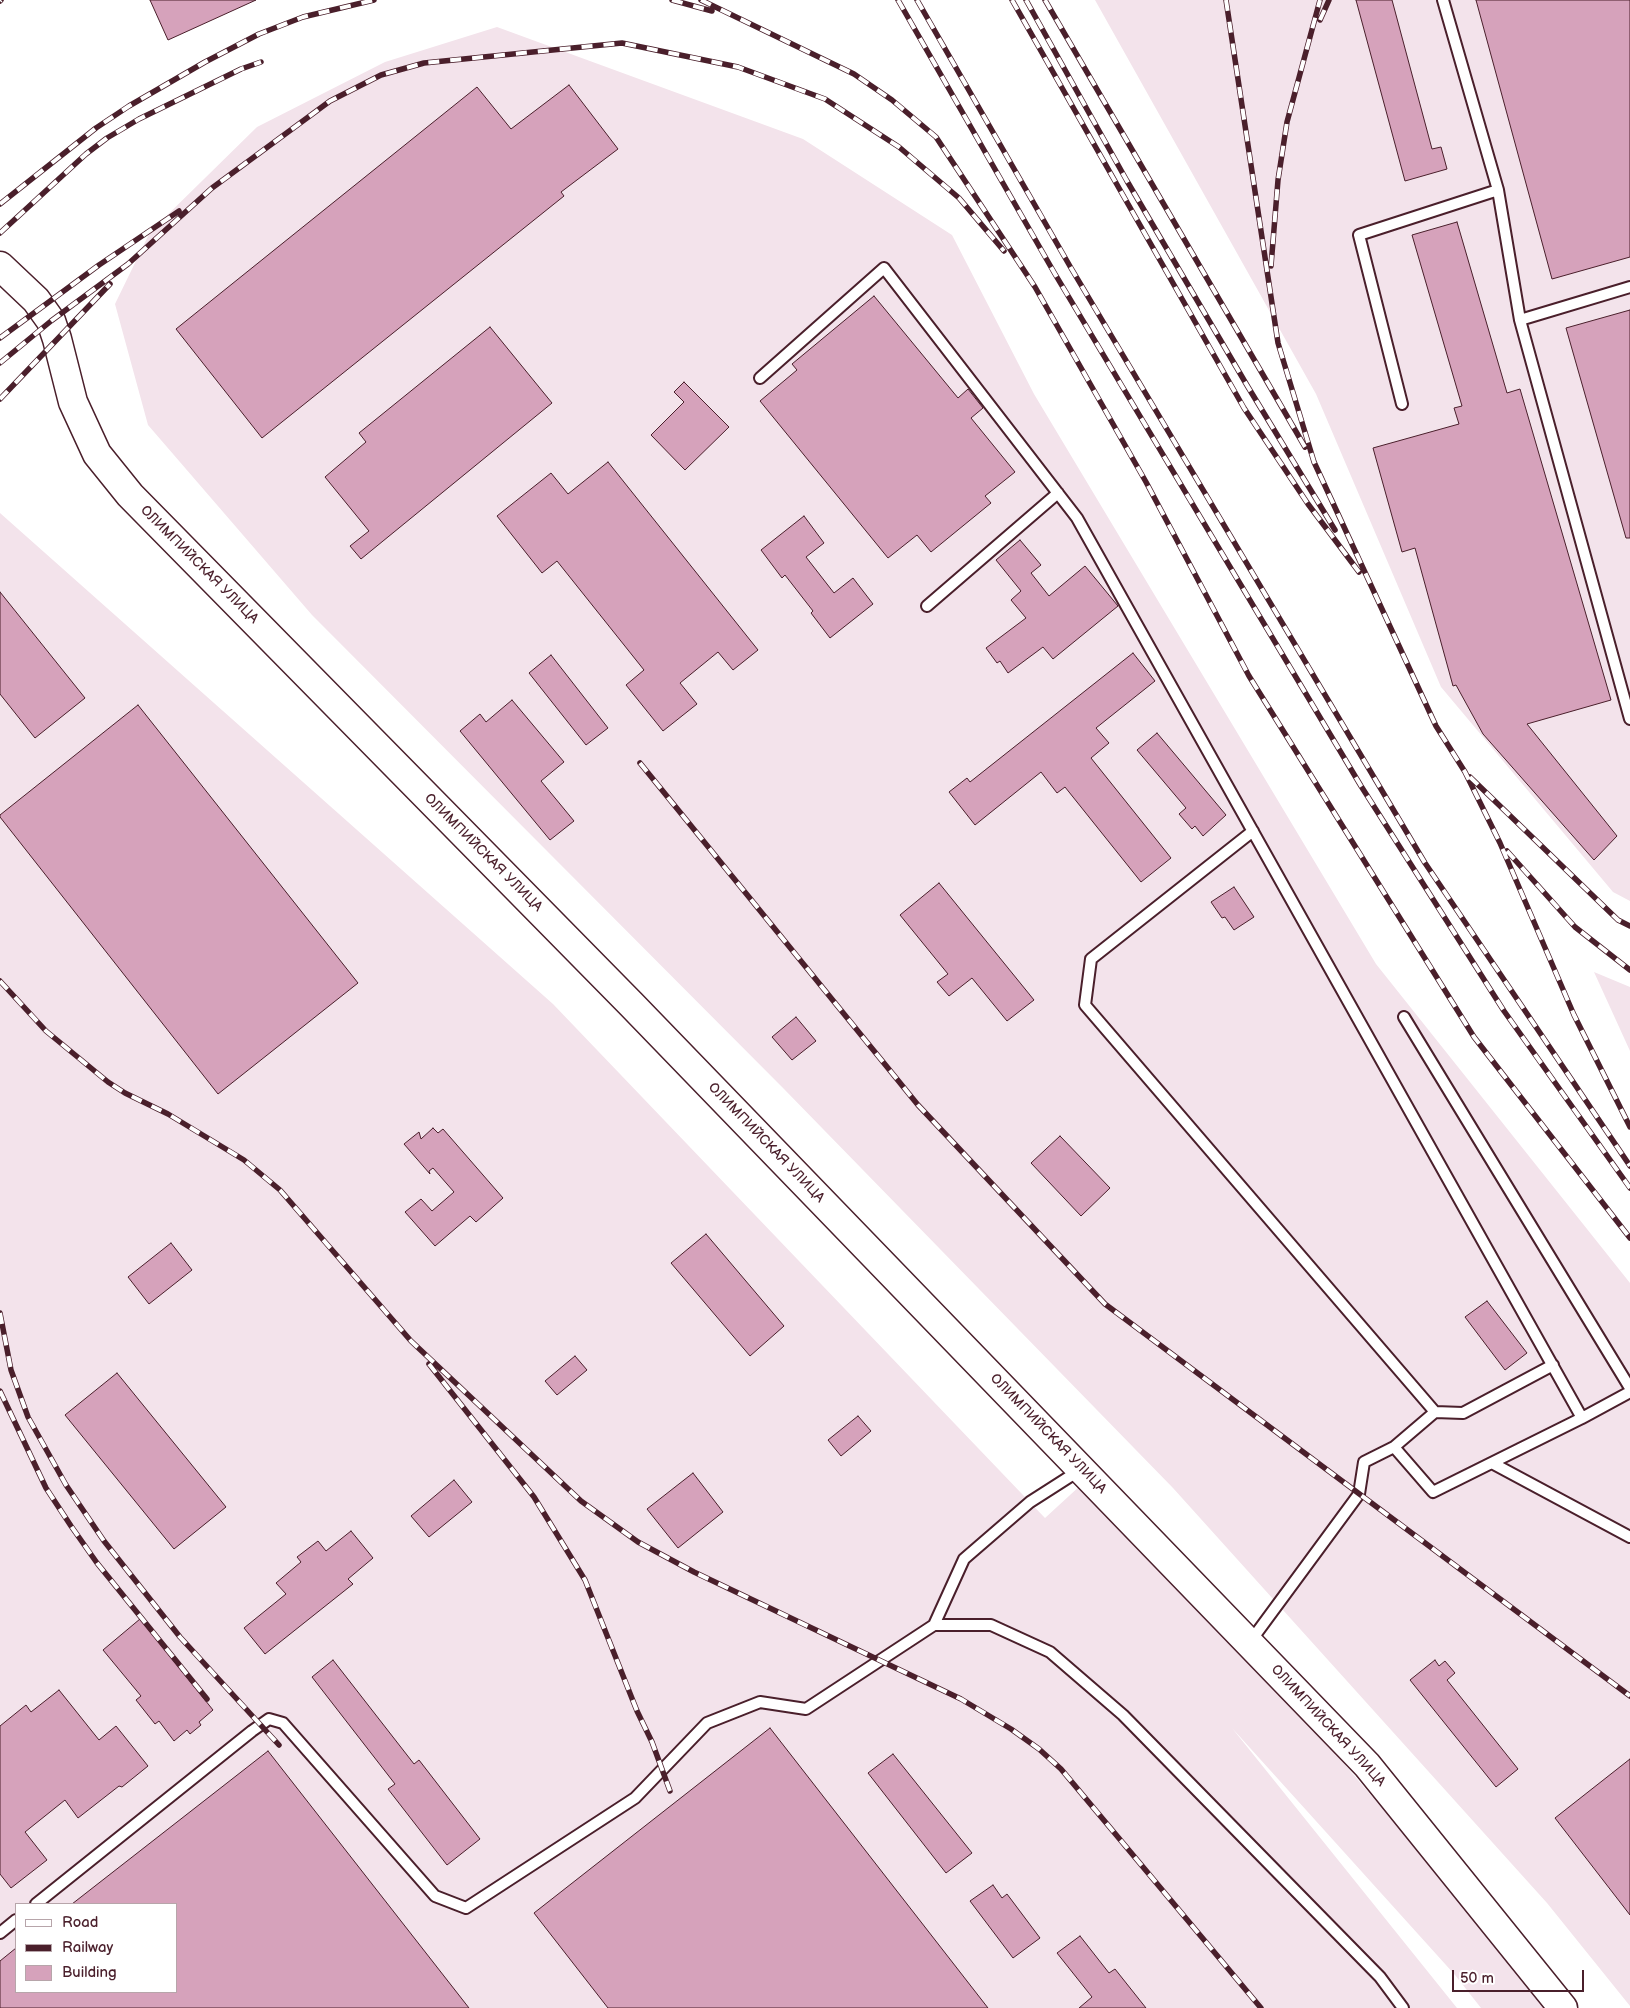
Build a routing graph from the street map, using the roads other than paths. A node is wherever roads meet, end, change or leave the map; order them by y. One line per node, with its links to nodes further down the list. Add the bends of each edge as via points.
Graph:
1 (1443, 0): 2 (lane)
2 (1498, 190): 5 (lane); 7 (lane, via 1359,235)
3 (0, 266): 19 (street, ОЛИМПИЙСКАЯ УЛИЦА, via 36,300 51,321 72,402 97,454 130,495 631,1004)
4 (1630, 287): 5 (lane)
5 (1520, 320): 10 (lane)
6 (760, 378): 8 (lane, via 884,268)
7 (1402, 404)
8 (1058, 493): 9 (lane); 11 (lane, via 1077,518)
9 (927, 606)
10 (1630, 720)
11 (1253, 831): 13 (lane); 15 (lane, via 1091,959 1085,1005)
12 (1404, 1017): 14 (lane)
13 (1553, 1365): 15 (lane, via 1462,1413); 16 (lane)
14 (1630, 1390): 16 (lane)
15 (1434, 1412): 17 (lane)
16 (1582, 1418): 18 (lane)
17 (1394, 1447): 18 (lane, via 1433,1492); 22 (lane, via 1364,1462 1359,1494)
18 (1492, 1463): 20 (lane)
19 (1082, 1469): 21 (lane, via 1030,1502 964,1559); 22 (street, ОЛИМПИЙСКАЯ УЛИЦА)
20 (1630, 1536)
21 (934, 1625): 23 (lane, via 806,1709 760,1702 707,1723 635,1798 466,1908 435,1896 283,1723 269,1719); 26 (lane, via 990,1625 1050,1652 1123,1715 1380,1977)
22 (1250, 1643): 27 (street, ОЛИМПИЙСКАЯ УЛИЦА, via 1367,1765)
23 (37, 1903)
24 (15, 1921): 25 (lane)
25 (0, 1933)
26 (1403, 2008)
27 (1563, 2008)

